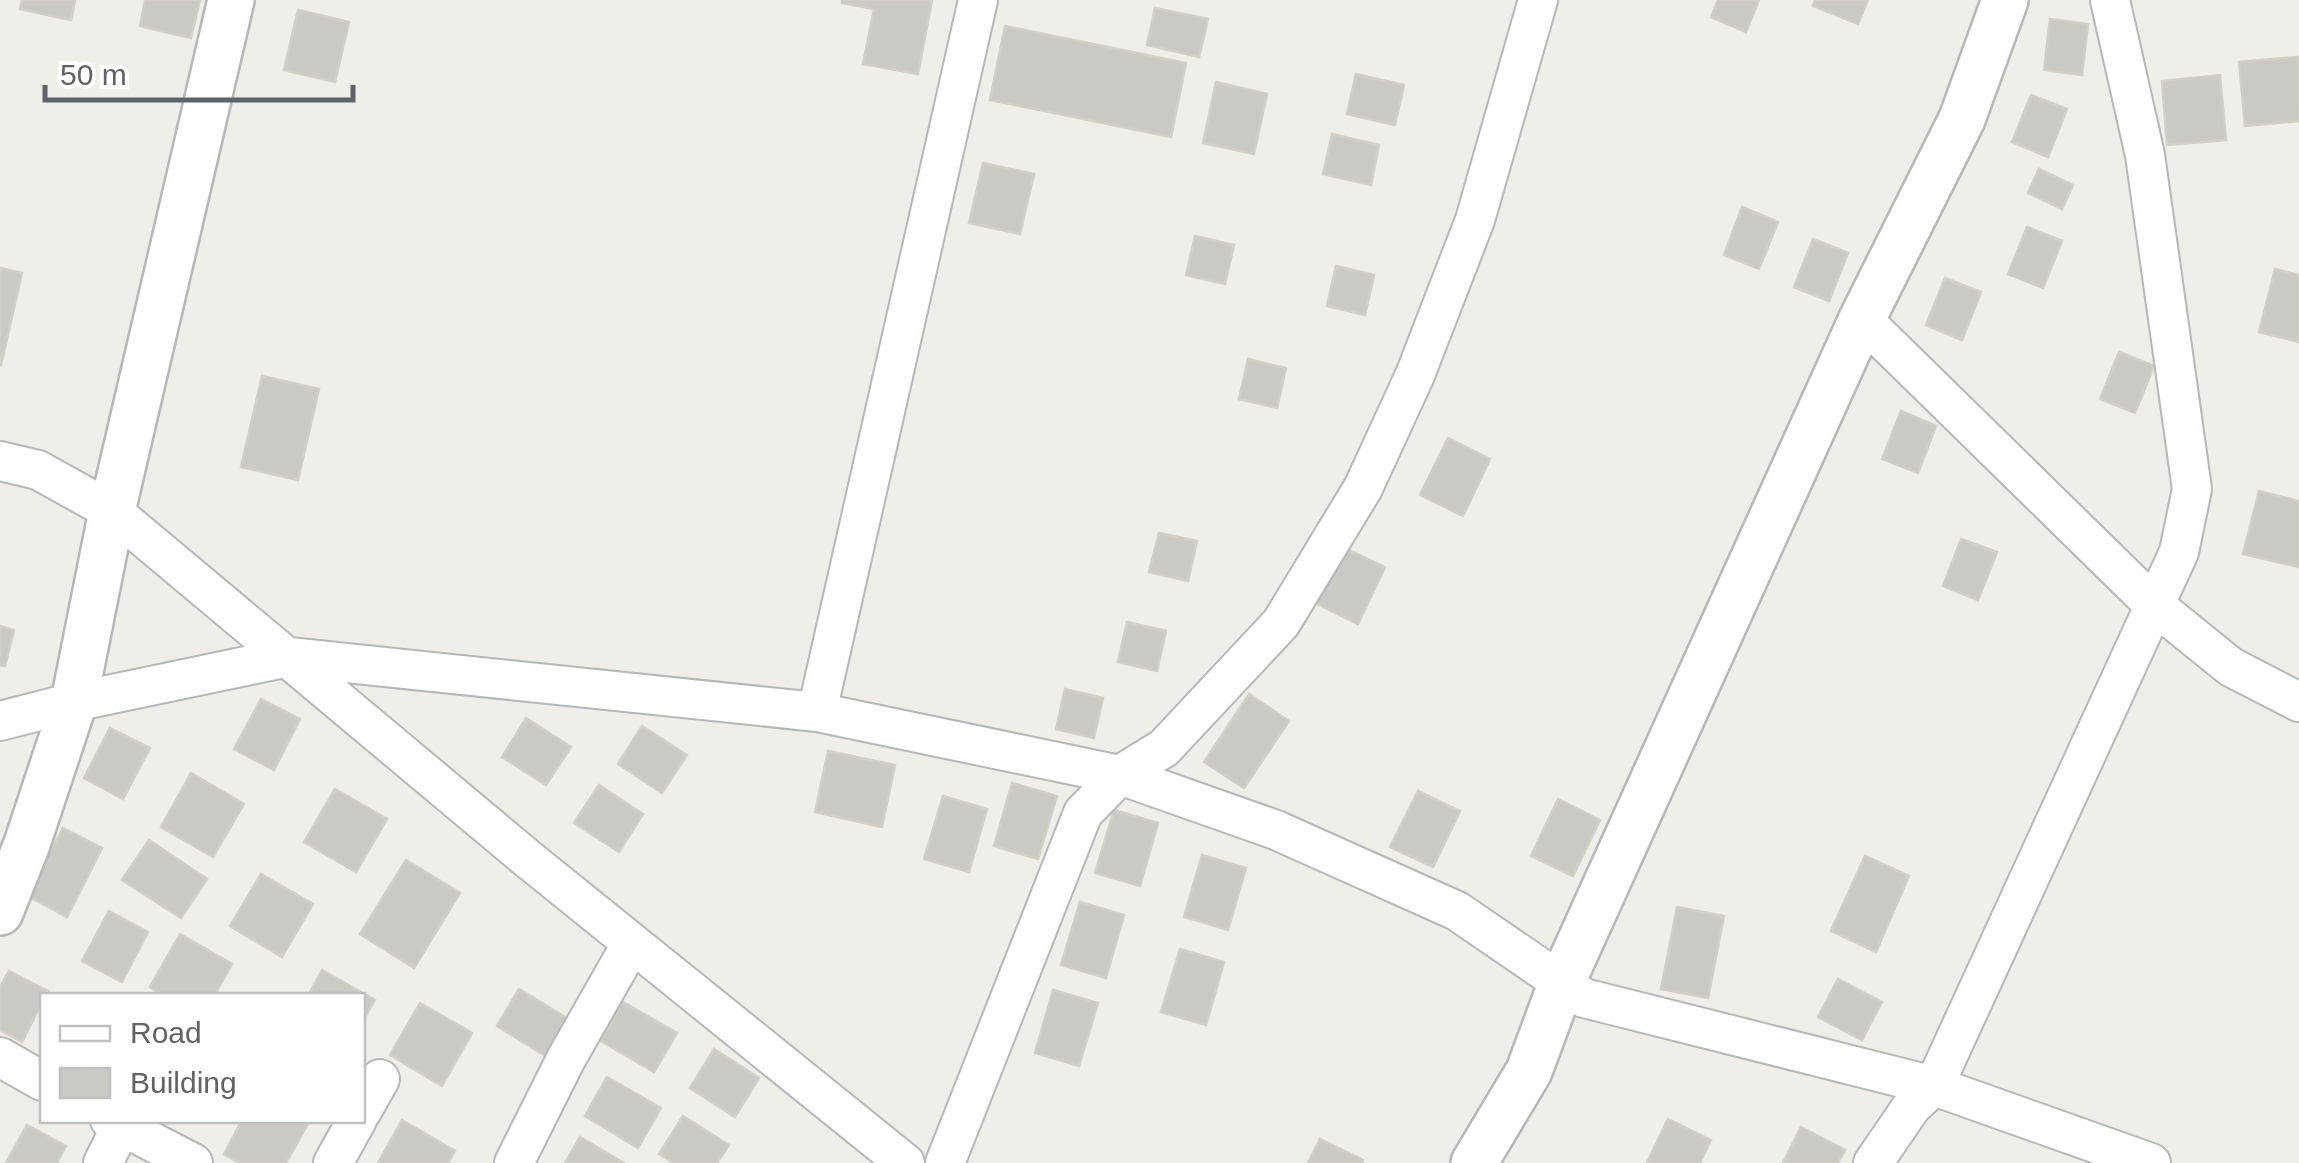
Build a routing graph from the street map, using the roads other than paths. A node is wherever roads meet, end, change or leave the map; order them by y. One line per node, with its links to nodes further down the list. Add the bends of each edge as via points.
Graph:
1 (231, 0): 8 (street)
2 (978, 0): 13 (street)
3 (1538, 0): 15 (street, via 1475,220 1363,488 1281,623 1164,748)
4 (2005, 0): 6 (street, via 1962,118)
5 (2110, 0): 9 (street, via 2145,155 2192,489 2179,552)
6 (1862, 319): 9 (street); 18 (street)
7 (0, 461): 8 (street, via 38,470)
8 (112, 511): 10 (street); 11 (street)
9 (2153, 604): 12 (street, via 2232,667); 21 (street)
10 (289, 657): 11 (street); 13 (street); 17 (street)
11 (74, 702): 14 (street); 16 (street)
12 (2299, 702)
13 (817, 712): 15 (street)
14 (0, 722)
15 (1120, 775): 18 (street, via 1276,830 1458,910); 29 (street, via 1083,813)
16 (0, 912)
17 (632, 943): 27 (street); 28 (street)
18 (1562, 982): 21 (street, via 1584,998); 30 (street, via 1529,1071)
19 (0, 1056): 20 (street)
20 (40, 1080)
21 (1934, 1086): 31 (street); 32 (street)
22 (355, 1123): 26 (street)
23 (115, 1124): 24 (street); 25 (street)
24 (103, 1163)
25 (193, 1163)
26 (334, 1163)
27 (514, 1163)
28 (905, 1163)
29 (946, 1163)
30 (1474, 1163)
31 (1873, 1163)
32 (2150, 1163)

